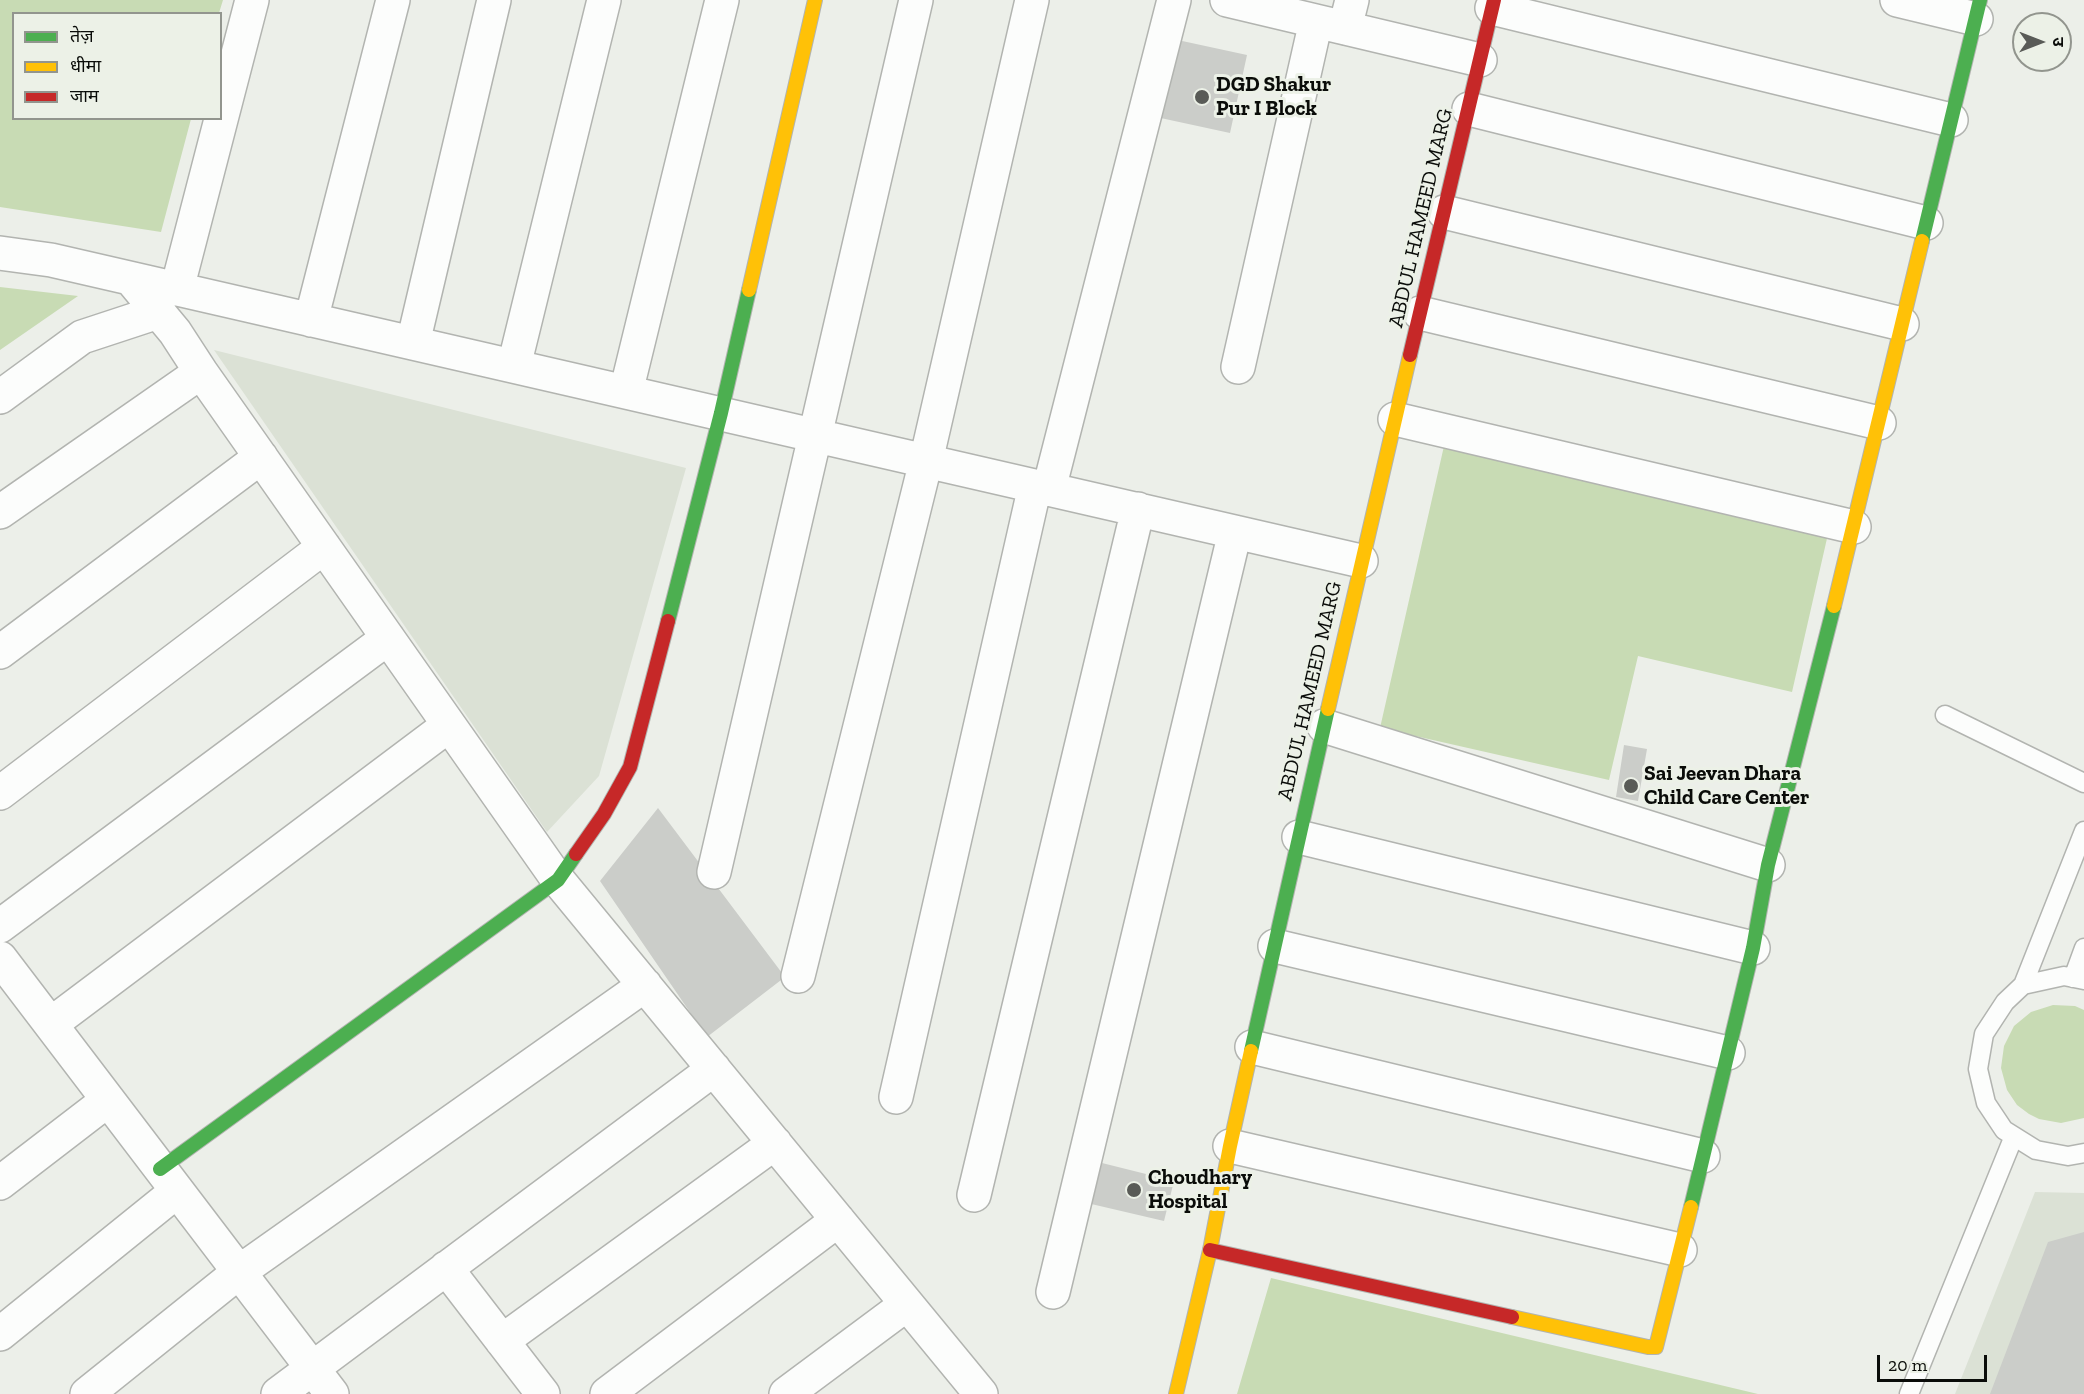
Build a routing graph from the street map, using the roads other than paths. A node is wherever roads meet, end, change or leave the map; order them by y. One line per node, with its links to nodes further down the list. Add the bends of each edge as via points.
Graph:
1 (252, 0): 16 (street)
2 (393, 0): 25 (street)
3 (494, 0): 27 (street)
4 (604, 0): 28 (street)
5 (722, 0): 31 (street)
6 (815, 0): 33 (street)
7 (916, 0): 36 (street)
8 (1032, 0): 38 (street)
9 (1174, 0): 39 (street)
10 (1898, 0): 13 (street)
11 (1234, 1): 14 (street)
12 (1493, 4): 15 (street, ABDUL HAMEED MARG); 19 (street)
13 (1978, 10): 19 (street)
14 (1337, 16): 15 (street); 29 (street)
15 (1480, 60): 17 (street, ABDUL HAMEED MARG)
16 (222, 106)
17 (1469, 109): 20 (street, ABDUL HAMEED MARG); 21 (street)
18 (218, 120): 23 (street)
19 (1951, 120): 21 (street)
20 (1444, 212): 24 (street, ABDUL HAMEED MARG); 26 (street)
21 (1926, 223): 26 (street)
22 (0, 253): 23 (street, via 51,260 131,279)
23 (167, 300): 25 (street); 30 (street, via 175,332); 32 (street, via 82,337)
24 (1420, 313): 34 (street, ABDUL HAMEED MARG); 35 (street)
25 (311, 320): 27 (street)
26 (1902, 324): 35 (street)
27 (412, 343): 28 (street)
28 (514, 366): 31 (street)
29 (1238, 368)
30 (201, 372): 37 (street); 41 (street)
31 (626, 392): 33 (street)
32 (0, 397)
33 (721, 413): 36 (street); 57 (street, via 630,767 604,814)
34 (1395, 418): 42 (street); 45 (street, ABDUL HAMEED MARG)
35 (1879, 423): 42 (street)
36 (815, 435): 38 (street); 56 (street)
37 (261, 457): 44 (street); 47 (street)
38 (926, 461): 39 (street); 63 (street)
39 (1042, 487): 40 (street); 71 (street)
40 (1138, 509): 43 (street); 80 (street)
41 (0, 512)
42 (1854, 526): 55 (street)
43 (1235, 532): 45 (street); 86 (street)
44 (324, 547): 46 (street); 52 (street)
45 (1361, 561): 50 (street, ABDUL HAMEED MARG)
46 (388, 638): 49 (street); 58 (street)
47 (0, 652)
48 (1945, 715): 51 (lane)
49 (449, 725): 57 (street); 67 (street)
50 (1324, 726): 54 (street, ABDUL HAMEED MARG); 55 (street)
51 (2084, 783)
52 (0, 793)
53 (2084, 831): 66 (lane)
54 (1299, 837): 59 (street, ABDUL HAMEED MARG); 60 (street)
55 (1768, 865): 60 (street)
56 (714, 872)
57 (558, 880): 65 (street); 78 (street)
58 (0, 926)
59 (1275, 946): 68 (street, ABDUL HAMEED MARG); 69 (street)
60 (1753, 948): 69 (street)
61 (2084, 948): 64 (lane)
62 (0, 958): 67 (street)
63 (798, 976)
64 (2078, 979): 66 (lane, via 2064,976)
65 (645, 986): 70 (street); 85 (street)
66 (2023, 986): 73 (lane, via 2005,1002 1984,1034 1978,1069 1986,1103 2004,1130)
67 (51, 1024): 72 (street)
68 (1252, 1047): 75 (street, ABDUL HAMEED MARG); 77 (street)
69 (1728, 1053): 77 (street)
70 (714, 1069): 74 (street); 84 (street)
71 (896, 1097)
72 (108, 1101): 78 (street); 79 (street)
73 (2014, 1136): 76 (lane, via 2036,1150 2068,1156); 99 (lane)
74 (774, 1143): 81 (street); 89 (street)
75 (1230, 1146): 82 (street, ABDUL HAMEED MARG); 83 (street)
76 (2084, 1153)
77 (1703, 1156): 83 (street)
78 (169, 1180): 85 (street); 88 (street)
79 (0, 1183)
80 (974, 1195)
81 (838, 1220): 87 (street); 96 (street)
82 (1210, 1250): 83 (street, via 1652,1348 1660,1341); 98 (street, ABDUL HAMEED MARG)
83 (1680, 1250)
84 (446, 1268): 89 (street); 90 (street)
85 (239, 1272): 90 (street); 92 (street)
86 (1053, 1292)
87 (907, 1304): 91 (street); 97 (street)
88 (0, 1334)
89 (502, 1341): 95 (street)
90 (312, 1368): 93 (street); 94 (street)
91 (977, 1393)
92 (87, 1394)
93 (278, 1394)
94 (332, 1394)
95 (543, 1394)
96 (607, 1394)
97 (786, 1394)
98 (1176, 1394)
99 (1909, 1394)

